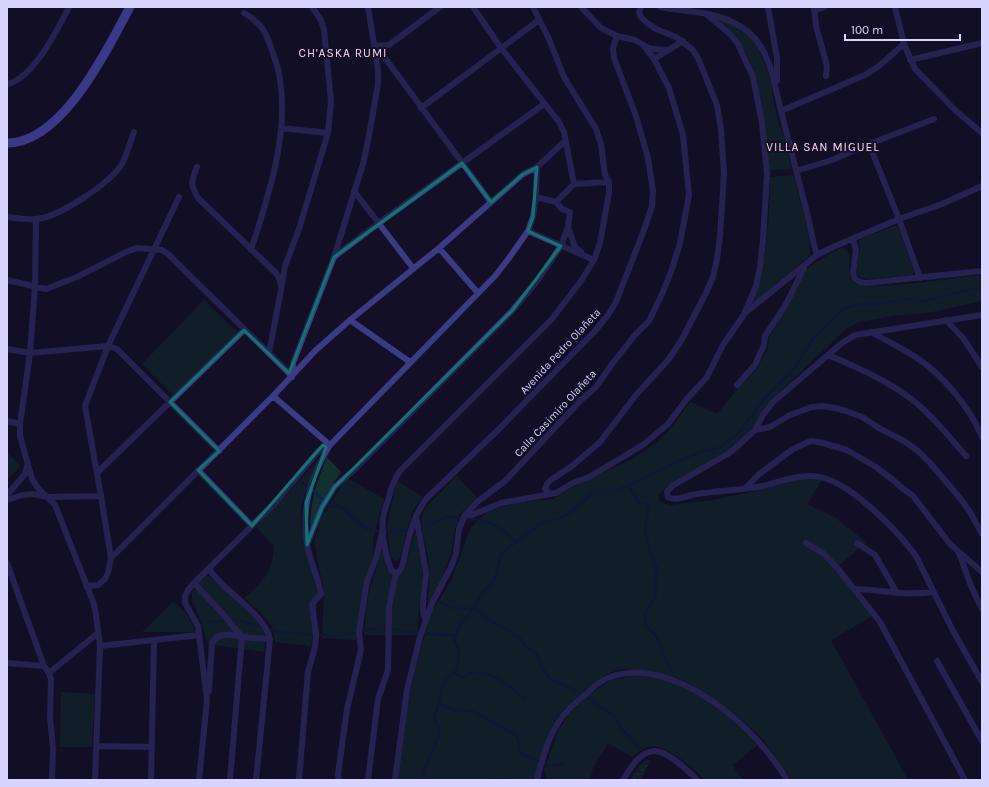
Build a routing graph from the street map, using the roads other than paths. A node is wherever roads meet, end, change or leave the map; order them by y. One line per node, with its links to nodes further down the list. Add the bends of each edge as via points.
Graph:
1 (69, 7): 29 (street, via 44,52 19,78)
2 (130, 7): 40 (street, via 107,50 75,100 43,131 28,140)
3 (312, 7): 37 (street, via 322,20 324,30 331,101)
4 (368, 7): 23 (street)
5 (440, 7): 23 (street, via 388,45)
6 (473, 7): 24 (street)
7 (533, 7): 17 (street)
8 (581, 7): 18 (street, via 601,28)
9 (641, 7): 19 (street, via 640,16 647,23)
10 (660, 7): 16 (street)
11 (768, 7): 30 (street, via 777,58)
12 (825, 7): 14 (street)
13 (895, 7): 21 (street)
14 (814, 8): 28 (street, via 827,66)
15 (244, 13): 35 (street, via 262,26 279,73)
16 (705, 14): 30 (street, via 734,22 755,39 773,76); 76 (street, via 730,34 738,44 753,77 762,123 766,174 763,240 756,286)
17 (539, 20): 24 (street); 46 (street, via 564,77 596,129 601,144 605,176)
18 (617, 36): 22 (street); 110 (street, Avenida Pedro Olañeta, via 613,48 614,58 636,116 648,158 653,191 652,206 644,230 616,302 594,332 500,429 426,499)
19 (683, 41): 25 (street); 104 (street, via 698,58 717,104 721,129 724,174 718,258 713,276 681,341 668,360 636,395 600,442 547,484 545,489)
20 (982, 43): 27 (street)
21 (904, 44): 27 (street); 33 (street, via 879,66 865,74)
22 (644, 45): 25 (street); 26 (street, Calle Casimiro Olañeta)
23 (375, 46): 32 (street); 49 (street, via 378,84 363,164)
24 (501, 48): 31 (street); 32 (street)
25 (667, 50): 26 (street)
26 (654, 59): 109 (street, Calle Casimiro Olañeta, via 677,110 683,135 690,195 680,243 663,292 649,321 596,387 505,481 476,502)
27 (910, 60): 38 (street, via 914,69)
28 (826, 76)
29 (7, 84)
30 (777, 97): 33 (street)
31 (544, 104): 39 (street, via 559,122); 42 (street)
32 (421, 108): 42 (street)
33 (781, 111): 45 (street)
34 (934, 119): 41 (street)
35 (281, 128): 37 (street); 64 (street, via 268,197)
36 (134, 132): 56 (street, via 122,164 105,182 56,214)
37 (328, 133): 74 (street, via 285,266)
38 (982, 133)
39 (565, 141): 44 (street); 47 (street)
40 (7, 143)
41 (869, 144): 45 (street, via 832,160); 55 (street)
42 (462, 163): 52 (street); 57 (street)
43 (197, 166): 64 (street, via 192,188 198,198)
44 (537, 167): 51 (street); 52 (street, via 523,174)
45 (796, 171): 65 (street)
46 (609, 182): 47 (street); 67 (street, via 600,243)
47 (574, 184): 53 (street)
48 (982, 186): 55 (street)
49 (354, 192): 57 (street); 66 (street)
50 (179, 197): 63 (street)
51 (536, 197): 53 (street); 59 (street)
52 (491, 202): 62 (street)
53 (556, 202): 58 (street, via 562,209 570,212)
54 (7, 217): 56 (street)
55 (899, 219): 60 (street); 71 (street)
56 (36, 220): 73 (street)
57 (379, 223): 66 (street); 69 (street)
58 (568, 227): 61 (street); 67 (street, via 575,247)
59 (528, 231): 61 (street); 75 (street, via 495,276)
60 (853, 239): 65 (street); 71 (street, via 856,250 853,273 860,282)
61 (561, 246): 67 (street); 116 (street, via 512,312 335,487 322,508)
62 (438, 248): 69 (street); 75 (street)
63 (154, 249): 73 (street, via 137,248 126,252 54,287 46,289); 80 (street, via 168,254); 82 (street)
64 (251, 250): 74 (street, via 276,273)
65 (817, 255): 68 (street)
66 (334, 257): 89 (street, via 293,363)
67 (594, 260): 112 (street, via 551,320 400,471 391,489)
68 (805, 265): 76 (street); 90 (street, via 785,306 765,336 755,365)
69 (413, 268): 78 (street)
70 (982, 271): 71 (street)
71 (920, 278)
72 (7, 280): 73 (street)
73 (35, 286): 84 (street)
74 (281, 290): 85 (street)
75 (478, 293): 87 (street)
76 (745, 313): 104 (street, via 723,344 707,377 668,424 644,444 611,465)
77 (982, 315): 79 (street)
78 (350, 320): 87 (street); 89 (street, via 316,350)
79 (946, 320): 81 (street); 88 (street)
80 (244, 330): 85 (street); 92 (street)
81 (871, 332): 86 (street, via 855,335); 96 (street, via 914,356 935,372 958,398)
82 (108, 346): 84 (street); 92 (street, via 117,349); 102 (street, via 85,406)
83 (7, 350): 84 (street)
84 (30, 353): 94 (street)
85 (269, 353): 89 (street)
86 (828, 355): 95 (street, via 773,402); 99 (street, via 879,379 916,402)
87 (410, 362): 97 (street)
88 (982, 367)
89 (292, 377): 91 (street)
90 (737, 385)
91 (273, 396): 97 (street); 98 (street)
92 (170, 402): 98 (street); 102 (street)
93 (7, 421): 94 (street)
94 (20, 424): 100 (street, via 20,436)
95 (755, 430): 103 (street, via 731,452 672,486 667,492 668,497 676,499 691,494); 113 (street, via 770,427 790,415 812,407 835,408 862,417 904,441 930,462 960,498)
96 (982, 437)
97 (330, 445): 111 (street, via 316,454); 116 (street, via 311,484 306,503 304,519)
98 (219, 451): 101 (street)
99 (966, 456)
100 (28, 466): 105 (street, via 25,474); 107 (street, via 32,479)
101 (198, 470): 111 (street); 118 (street)
102 (97, 473): 106 (street)
103 (746, 488): 117 (street, via 793,449 804,444 819,442 847,450 876,467 913,496 950,544); 126 (street, via 802,476 819,476 846,487 911,548)
104 (550, 494): 109 (street, via 501,503 472,515)
105 (7, 495)
106 (101, 496): 107 (street); 118 (street)
107 (48, 497): 108 (street, via 33,494); 124 (street, via 55,505)
108 (7, 500)
109 (465, 515): 129 (street, via 459,529 456,554 438,588)
110 (416, 516): 122 (street, Avenida Pedro Olañeta, via 411,526 402,567); 129 (street, via 426,573 423,611)
111 (252, 526): 120 (street)
112 (383, 526): 122 (street, via 389,565); 152 (street, via 376,558 367,581 359,632 361,650 347,709)
113 (982, 534)
114 (806, 543): 125 (street, via 824,554)
115 (857, 543): 127 (street, via 875,555)
116 (307, 545): 151 (street, via 321,594 312,604 316,635 308,672)
117 (959, 551): 121 (street); 128 (street, via 970,586)
118 (111, 558): 124 (street, via 104,579 98,585)
119 (7, 563): 138 (street)
120 (209, 569): 123 (street); 133 (street, via 267,629)
121 (982, 572)
122 (396, 573): 153 (street, Avenida Pedro Olañeta, via 390,607 388,670 378,699)
123 (194, 583): 131 (street, via 188,590 185,603 198,626); 132 (street)
124 (86, 586): 130 (street, via 96,615)
125 (856, 589): 127 (street); 159 (street, via 880,622)
126 (934, 592): 127 (street); 140 (street)
127 (898, 593)
128 (982, 609)
129 (426, 619): 154 (street, via 407,690)
130 (98, 633): 135 (street); 139 (street)
131 (199, 635): 134 (street); 141 (street)
132 (242, 637): 133 (street); 141 (street, via 222,635 215,638 212,643); 149 (street)
133 (270, 639): 150 (street)
134 (154, 640): 135 (street); 144 (street)
135 (100, 646): 143 (street)
136 (937, 661): 142 (street)
137 (7, 663): 138 (street)
138 (44, 666): 139 (street)
139 (49, 673): 145 (street, via 52,689)
140 (982, 682)
141 (208, 700): 148 (street)
142 (982, 741)
143 (96, 746): 144 (street); 146 (street)
144 (152, 746): 147 (street)
145 (52, 780)
146 (95, 780)
147 (151, 780)
148 (199, 780)
149 (230, 780)
150 (256, 780)
151 (299, 780)
152 (339, 780)
153 (368, 780)
154 (395, 780)
155 (537, 780): 158 (street, via 544,753 556,725 568,709 608,677 637,673 676,680 714,702 740,722 763,745)
156 (623, 780): 157 (street, via 638,758 655,751 677,762)
157 (697, 780)
158 (787, 780)
159 (965, 780)

